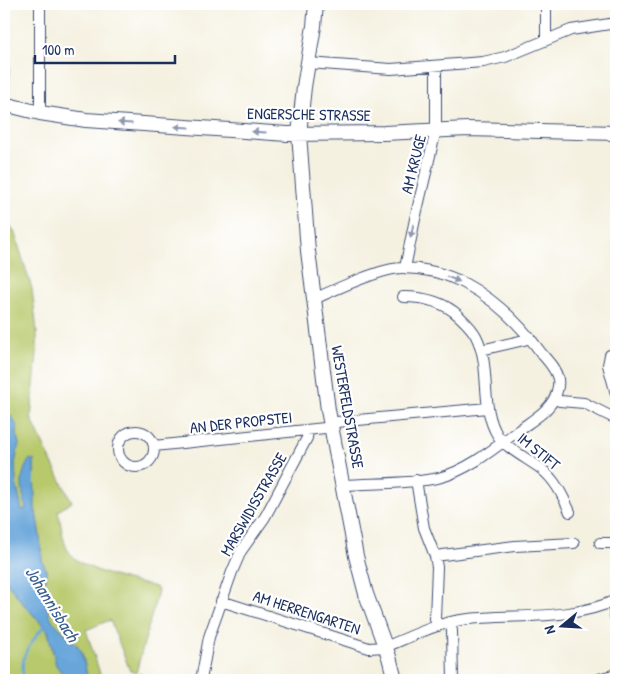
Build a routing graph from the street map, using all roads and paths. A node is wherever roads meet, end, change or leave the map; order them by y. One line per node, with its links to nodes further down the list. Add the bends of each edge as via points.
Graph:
1 (40, 4): 9 (street)
2 (316, 4): 6 (main road, WESTERFELDSTRASSE)
3 (546, 4): 5 (street)
4 (616, 23): 5 (street, via 571,30)
5 (546, 40): 7 (street, via 505,57)
6 (308, 63): 7 (street, via 391,69); 12 (main road, WESTERFELDSTRASSE)
7 (436, 67): 10 (street, AM KRUGE)
8 (4, 104): 9 (main road, ENGERSCHE STRASSE)
9 (40, 113): 12 (main road, ENGERSCHE STRASSE, one-way to 9, via 105,121)
10 (436, 130): 11 (main road, ENGERSCHE STRASSE); 12 (main road, ENGERSCHE STRASSE); 13 (street, AM KRUGE, one-way to 13)
11 (616, 133)
12 (299, 134): 15 (main road, WESTERFELDSTRASSE)
13 (406, 268): 15 (street, via 372,276); 16 (street, one-way to 16, via 433,272 465,284 512,317)
14 (402, 297): 17 (street, via 428,298 447,307 476,335)
15 (314, 299): 23 (main road, WESTERFELDSTRASSE)
16 (529, 336): 17 (street); 20 (street, via 555,371 558,387)
17 (481, 350): 21 (street)
18 (616, 353): 19 (street, via 608,359)
19 (616, 394)
20 (554, 399): 22 (street, via 584,403); 25 (street, via 546,410)
21 (488, 408): 23 (street, AN DER PROPSTEI); 25 (street)
22 (615, 415)
23 (331, 425): 24 (street, AN DER PROPSTEI); 28 (main road, WESTERFELDSTRASSE)
24 (308, 430): 26 (street, AN DER PROPSTEI); 35 (street, MARSWIDISSTRASSE, via 307,438 265,517 241,551)
25 (503, 442): 27 (street, via 440,478); 29 (street, IM STIFT, via 542,469 555,483)
26 (154, 446)
27 (416, 480): 28 (street); 33 (street, via 424,528)
28 (344, 485): 39 (main road, WESTERFELDSTRASSE, via 360,572)
29 (570, 512)
30 (574, 543): 33 (street, via 515,546)
31 (600, 543): 32 (street)
32 (616, 543)
33 (435, 556): 38 (street, via 435,618)
34 (614, 600): 36 (street); 37 (street, via 551,614)
35 (221, 601): 39 (street, AM HERRENGARTEN, via 369,648); 41 (street, MARSWIDISSTRASSE)
36 (616, 620)
37 (450, 622): 38 (street); 43 (street)
38 (438, 626): 39 (street)
39 (386, 646): 42 (main road, WESTERFELDSTRASSE)
40 (616, 674): 44 (street)
41 (200, 680)
42 (395, 680)
43 (453, 680)
44 (596, 680)

